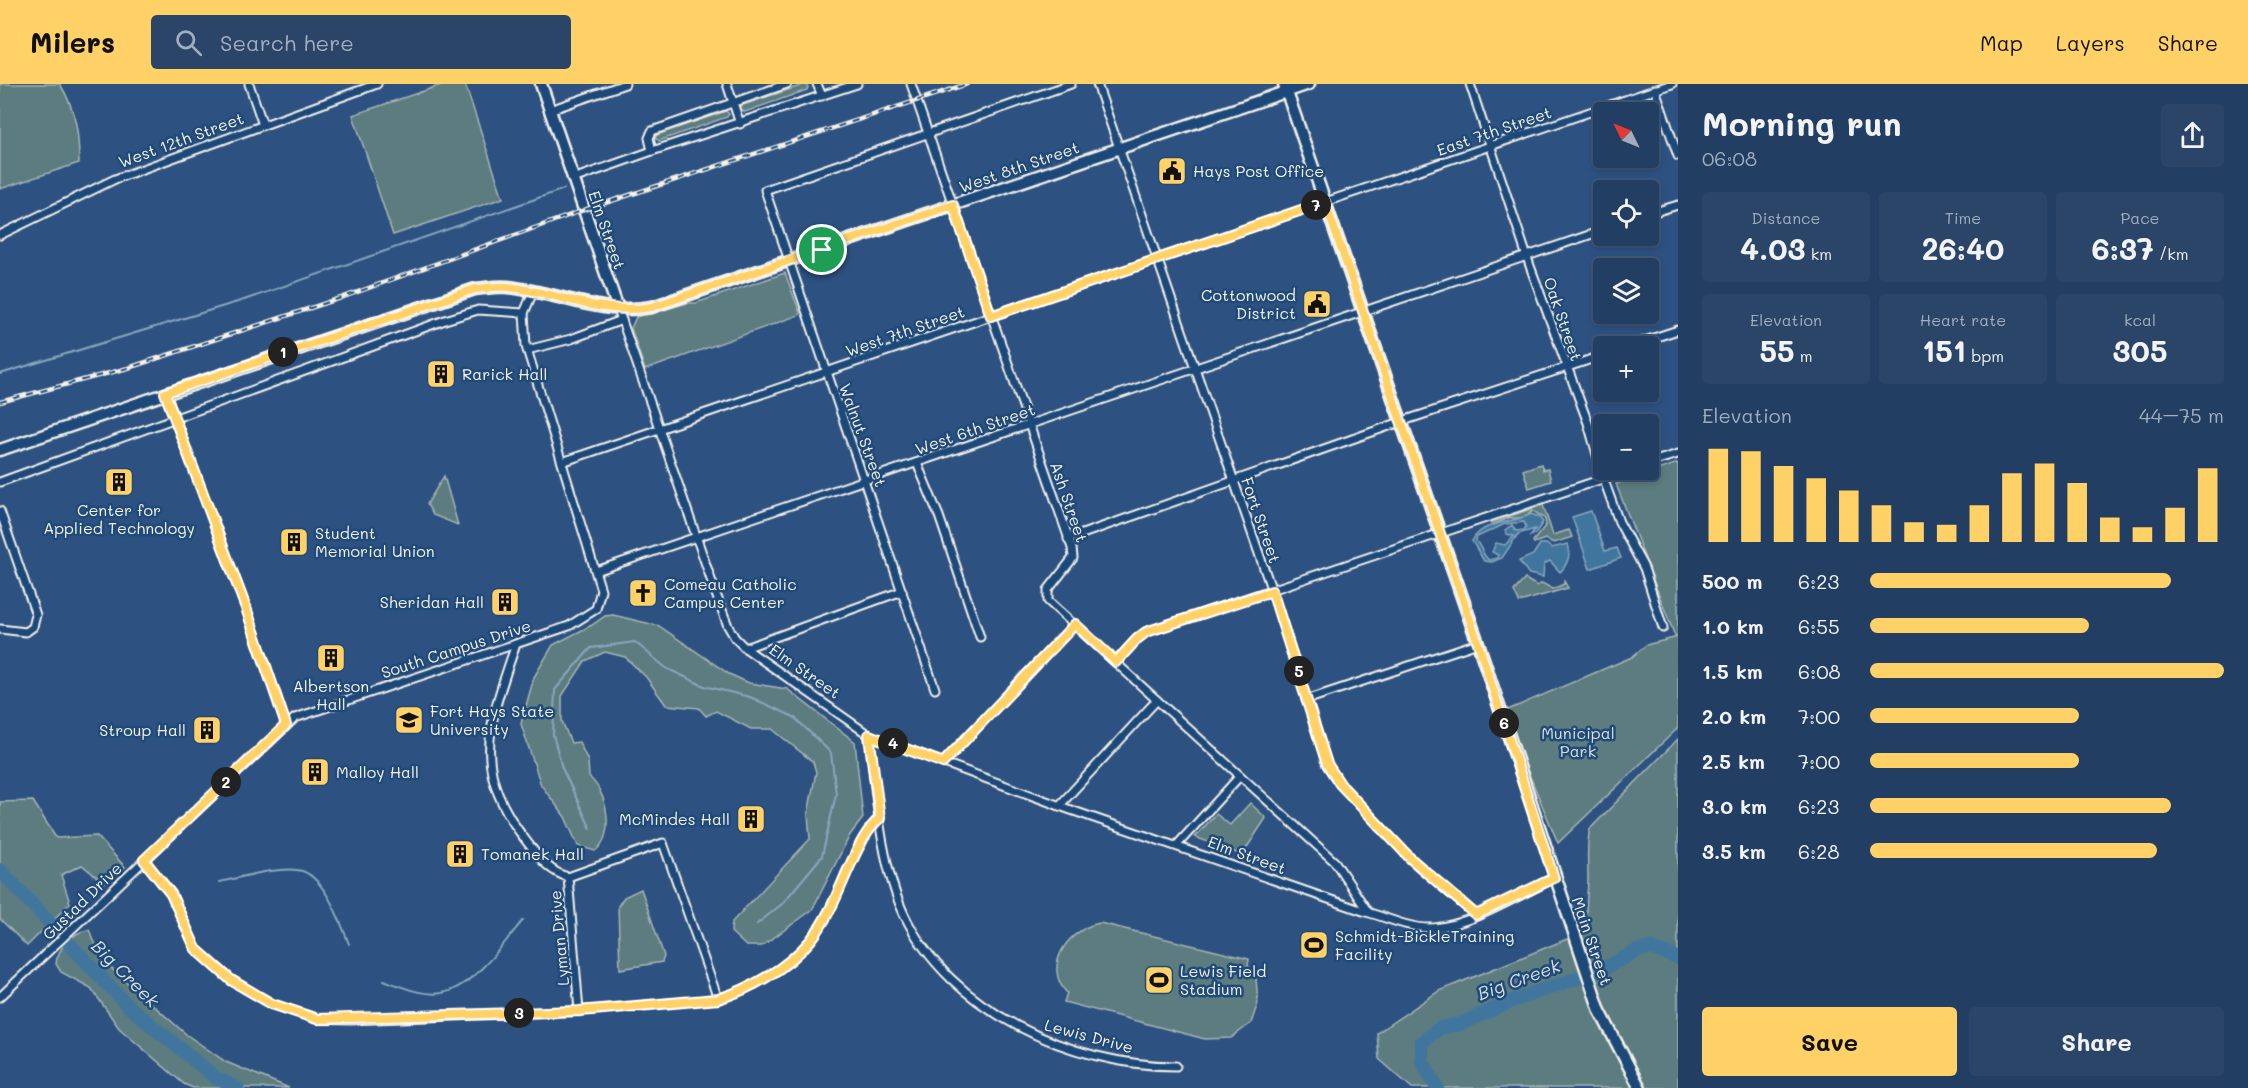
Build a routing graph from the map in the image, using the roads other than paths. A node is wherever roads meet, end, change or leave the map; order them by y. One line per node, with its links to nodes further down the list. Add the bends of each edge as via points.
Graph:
1 (249, 84): 21 (street)
2 (377, 84): 21 (street, West 12th Street)
3 (541, 84): 19 (main road, Elm Street)
4 (625, 84): 19 (street)
5 (727, 84): 18 (street)
6 (787, 84): 18 (street)
7 (817, 84): 17 (street)
8 (857, 84): 17 (street)
9 (911, 84): 22 (street, Ash Street)
10 (1071, 84): 22 (street)
11 (1096, 84): 24 (street, Fort Street)
12 (1309, 84): 15 (main road, West 8th Street)
13 (1470, 84): 23 (street, Oak Street)
14 (1672, 84): 16 (street, East 7th Street)
15 (1286, 88): 24 (main road, West 8th Street); 28 (main road, Main Street)
16 (1655, 89): 23 (street, East 7th Street); 26 (street)
17 (822, 96): 20 (street)
18 (733, 103): 20 (street); 25 (street, via 652,131)
19 (550, 110): 27 (main road, Elm Street)
20 (740, 124): 25 (street)
21 (263, 125): 33 (street, West 12th Street, via 115,179)
22 (928, 135): 29 (street, Ash Street); 36 (street, Walnut Street, via 765,190)
23 (1490, 146): 28 (street, East 7th Street); 34 (street, Oak Street)
24 (1119, 149): 29 (main road, West 8th Street); 35 (street, Fort Street)
25 (652, 151): 27 (street)
26 (1678, 156)
27 (573, 179): 38 (main road, Elm Street)
28 (1325, 202): 35 (street, West 7th Street); 39 (main road, Main Street)
29 (953, 205): 36 (main road, West 8th Street); 41 (street, Ash Street)
30 (1678, 205): 31 (street)
31 (1659, 211)
32 (1593, 234): 34 (street, West 6th Street)
33 (0, 235)
34 (1527, 255): 39 (street, West 6th Street); 48 (street, Oak Street)
35 (1157, 259): 41 (street, West 7th Street); 47 (street, Fort Street)
36 (789, 261): 38 (main road, West 8th Street, via 652,307); 49 (street, Walnut Street)
37 (533, 292): 38 (main road, West 8th Street, via 581,305); 40 (street); 50 (main road, West 8th Street, via 508,287 475,289)
38 (618, 309): 42 (street, Elm Street)
39 (1363, 311): 47 (street, West 6th Street); 52 (main road, Main Street)
40 (525, 313): 45 (street, South Campus Drive); 51 (street, via 478,310)
41 (991, 316): 49 (street, West 7th Street); 53 (street, Ash Street)
42 (622, 320): 45 (street); 54 (street, Elm Street)
43 (1678, 330): 44 (street)
44 (1659, 336)
45 (527, 350): 59 (street, South Campus Drive)
46 (1593, 359): 48 (street)
47 (1195, 368): 53 (street, West 6th Street); 62 (street, Fort Street)
48 (1566, 368): 52 (street); 55 (street, Oak Street)
49 (826, 372): 54 (street, West 7th Street); 61 (street, Walnut Street)
50 (165, 393): 51 (street); 56 (main road, West 8th Street)
51 (174, 418): 65 (street); 85 (street)
52 (1400, 423): 62 (street); 68 (main road, Main Street)
53 (1028, 425): 60 (street, West 6th Street); 70 (street, Ash Street)
54 (661, 428): 59 (street, West 7th Street); 69 (street, Elm Street)
55 (1593, 441)
56 (0, 450)
57 (1678, 454): 58 (street)
58 (1659, 460)
59 (562, 462): 71 (street, South Campus Drive)
60 (917, 463): 61 (street, West 6th Street); 77 (street)
61 (865, 480): 69 (street, West 6th Street); 72 (street, Walnut Street)
62 (1233, 480): 70 (street); 73 (street, Fort Street)
63 (1594, 480): 68 (street)
64 (1604, 480): 75 (street, Oak Street, via 1619,522 1644,568)
65 (0, 482)
66 (0, 511): 67 (street)
67 (3, 531): 76 (street, via 36,622 26,632)
68 (1439, 534): 73 (street); 78 (main road, Main Street)
69 (698, 537): 71 (street, West 6th Street); 80 (street, Elm Street, via 728,626)
70 (1068, 539): 74 (street, Ash Street, via 1073,558 1046,597)
71 (596, 572): 79 (street, South Campus Drive, via 601,590 596,609 569,626)
72 (902, 591): 80 (street); 82 (street, Walnut Street)
73 (1272, 591): 81 (street, via 1146,632); 84 (street, Fort Street)
74 (1075, 624): 81 (street, Ash Street); 87 (street)
75 (1664, 628)
76 (0, 629)
77 (980, 637)
78 (1478, 643): 84 (street); 94 (main road, Main Street)
79 (516, 644): 85 (street, South Campus Drive, via 303,714); 93 (street, Lyman Drive, via 493,714 488,751 490,773 501,803 519,831 549,867)
80 (745, 648): 86 (street, Elm Street)
81 (1116, 662): 83 (street, Ash Street)
82 (934, 689)
83 (1157, 700): 88 (street, Ash Street); 89 (street)
84 (1306, 700): 96 (street, Fort Street, via 1327,764 1340,784 1411,859)
85 (286, 725): 92 (street, Gustad Drive)
86 (869, 735): 87 (street, Elm Street); 90 (street, Lewis Drive)
87 (943, 763): 89 (street, Elm Street)
88 (1239, 776): 91 (street); 95 (street, Ash Street, via 1335,862)
89 (1059, 806): 91 (street, Elm Street)
90 (880, 818): 98 (street, via 862,841 811,940 771,974); 100 (street, Lewis Drive, via 903,913 930,958 956,984 1030,1034 1151,1066)
91 (1177, 845): 95 (street, Elm Street)
92 (144, 860): 97 (street, Gustad Drive); 99 (street, via 171,894 196,949 231,980 272,1004 317,1019 342,1020)
93 (568, 877): 98 (street, via 663,843); 99 (street, Lyman Drive)
94 (1554, 878): 96 (street, Elm Street); 101 (main road, Main Street, via 1600,1011)
95 (1368, 912): 96 (street, Elm Street, via 1429,928 1448,926)
96 (1476, 915)
97 (0, 997)
98 (718, 999): 99 (street)
99 (579, 1011)
100 (1176, 1066)
101 (1640, 1088)

